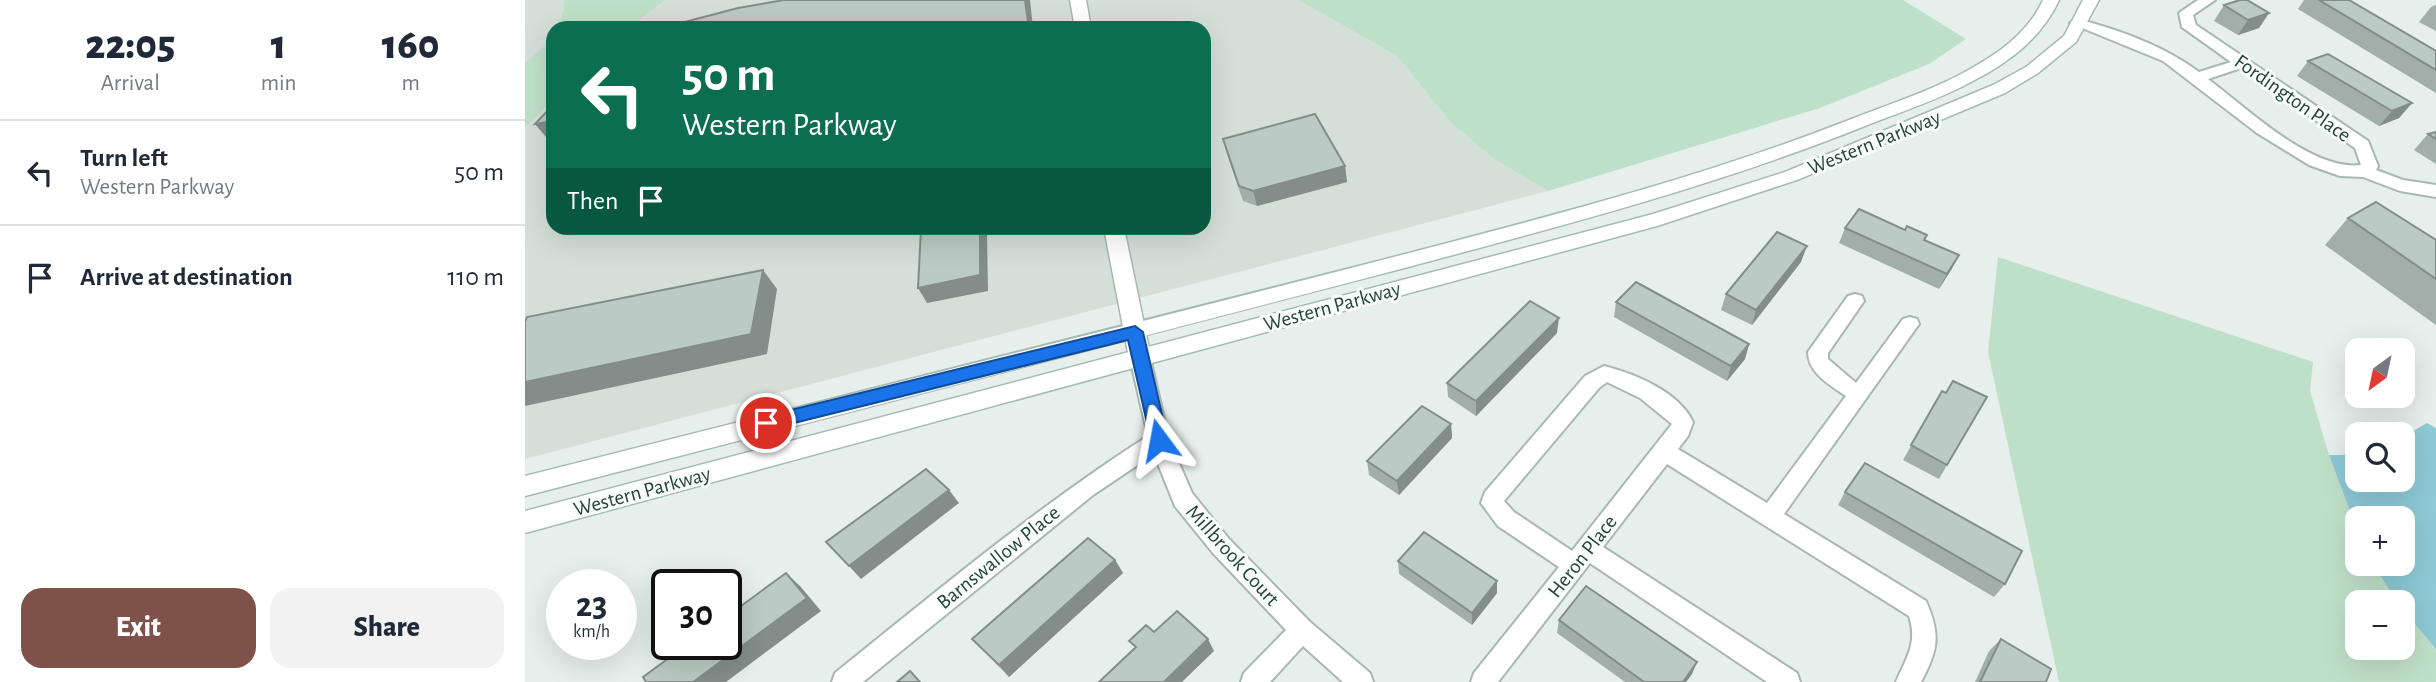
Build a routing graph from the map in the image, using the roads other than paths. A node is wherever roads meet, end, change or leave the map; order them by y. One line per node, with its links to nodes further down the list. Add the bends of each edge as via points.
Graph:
1 (1078, 0): 5 (main road)
2 (2051, 0): 14 (main road, Western Parkway, via 2036,26 1984,68 1779,154 1621,204)
3 (2091, 0): 6 (main road, Western Parkway)
4 (2208, 0): 7 (street, Fordington Place, via 2186,13 2187,23)
5 (1082, 21)
6 (2077, 23): 8 (street, Fordington Place, via 2165,56); 15 (main road, Western Parkway, via 2060,48 2008,84 1790,176 1657,219)
7 (2243, 63): 8 (street); 9 (street, Fordington Place, via 2362,145 2369,166)
8 (2200, 78): 9 (street, Fordington Place, via 2297,152 2332,169)
9 (2365, 172): 10 (street, via 2400,185)
10 (2436, 191)
11 (1115, 235): 14 (main road)
12 (1855, 302): 16 (street, via 1818,352 1818,362)
13 (1910, 324): 16 (street)
14 (1135, 332): 15 (main road); 19 (main road, Western Parkway)
15 (1139, 358): 17 (street, Millbrook Court); 21 (main road, Western Parkway)
16 (1859, 395): 20 (street)
17 (1159, 440): 23 (street, Millbrook Court, via 1176,486 1195,516); 24 (street, Barnswallow Place, via 1075,496)
18 (1664, 451): 20 (street); 22 (street, Heron Place); 22 (street, Heron Place, via 1681,430 1683,422 1675,411 1618,377 1604,374 1496,492 1492,503 1506,519)
19 (525, 486)
20 (1770, 516): 29 (street, via 1918,609 1928,640)
21 (525, 522)
22 (1581, 557): 27 (street, Heron Place); 28 (street)
23 (1302, 630): 25 (street); 26 (street, Millbrook Court)
24 (844, 682)
25 (1254, 682)
26 (1361, 682)
27 (1483, 682)
28 (1789, 682)
29 (1908, 682)

